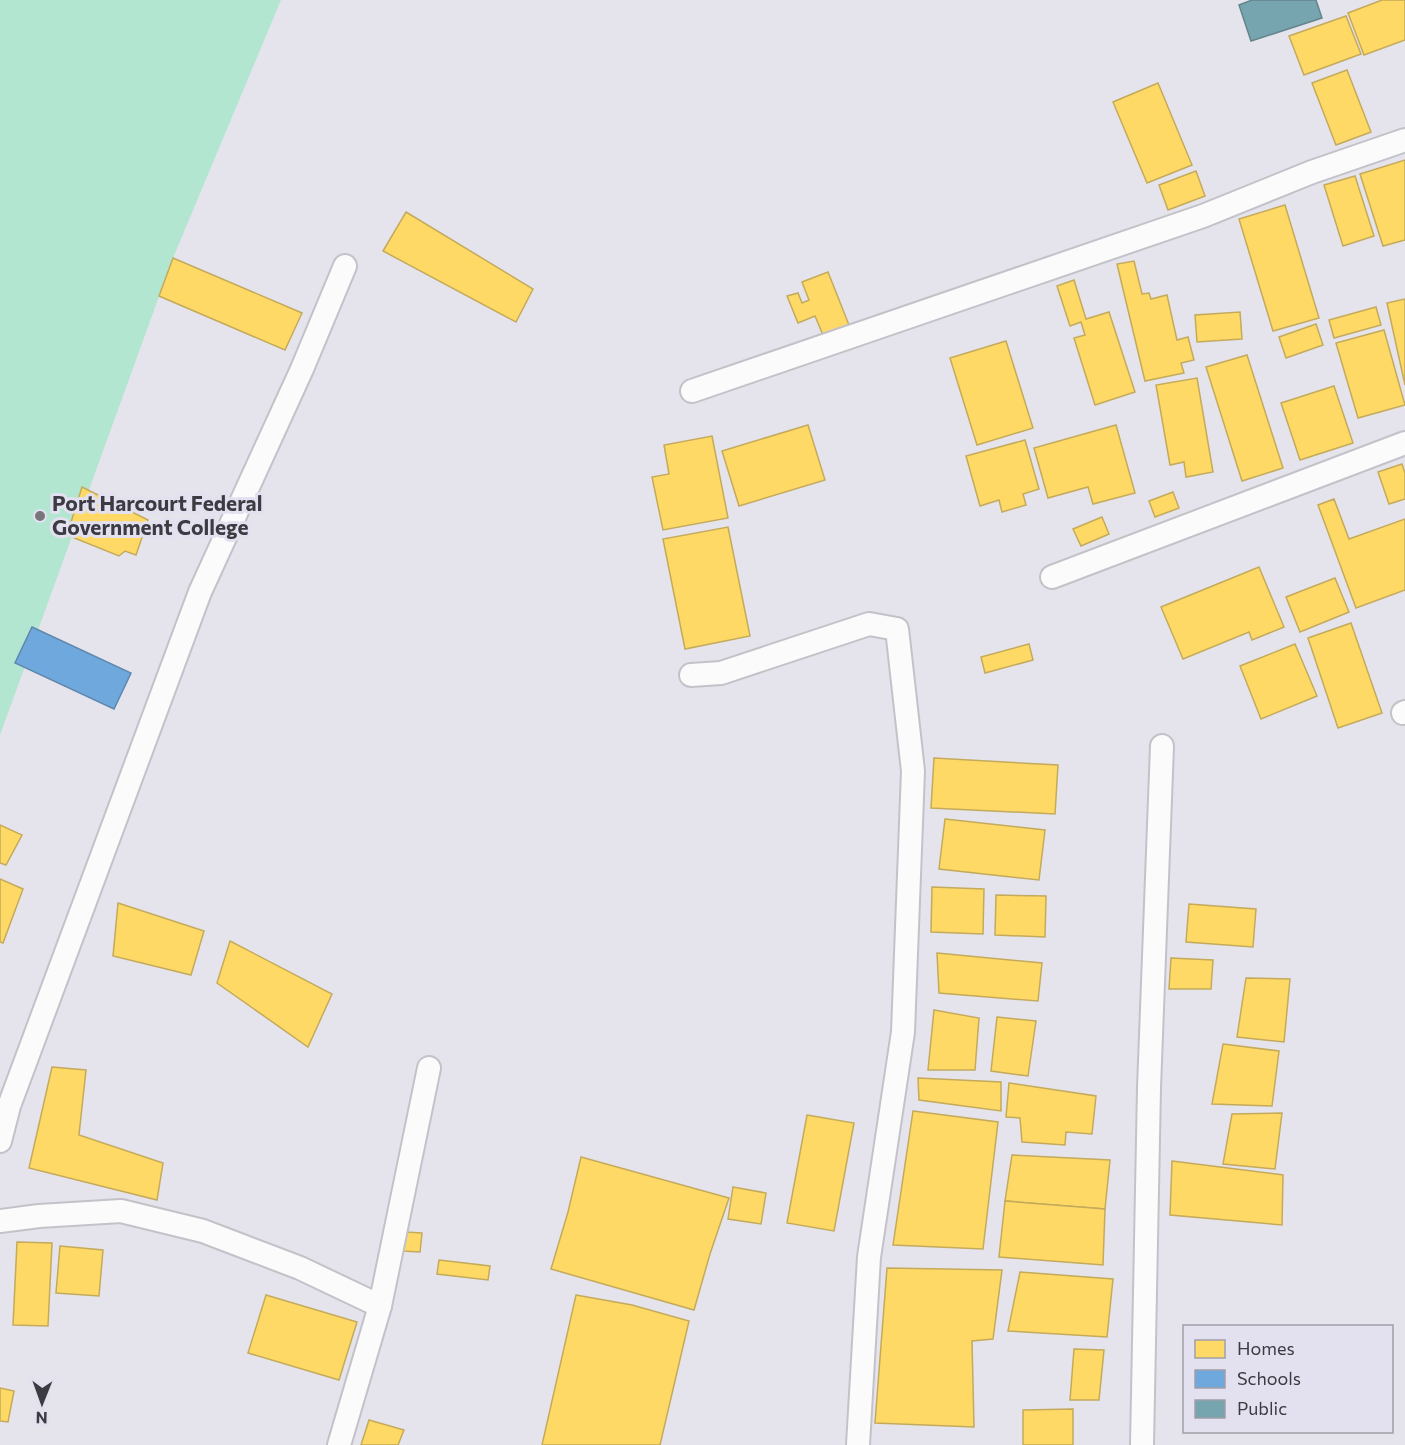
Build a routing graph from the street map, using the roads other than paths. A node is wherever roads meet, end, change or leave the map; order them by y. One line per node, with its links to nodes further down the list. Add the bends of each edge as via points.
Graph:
1 (1405, 140): 3 (street, via 1203,216)
2 (345, 266): 9 (street, via 201,592 9,1106)
3 (692, 391)
4 (1405, 443): 5 (street)
5 (1052, 577)
6 (691, 675): 13 (street, via 721,673 869,624 897,629 913,771 903,1032 869,1257)
7 (1162, 746): 14 (street, via 1149,1088)
8 (429, 1068): 11 (street)
9 (0, 1141)
10 (0, 1221): 11 (street, via 121,1211 203,1231 300,1268)
11 (380, 1306): 12 (street)
12 (339, 1445)
13 (858, 1445)
14 (1142, 1445)

